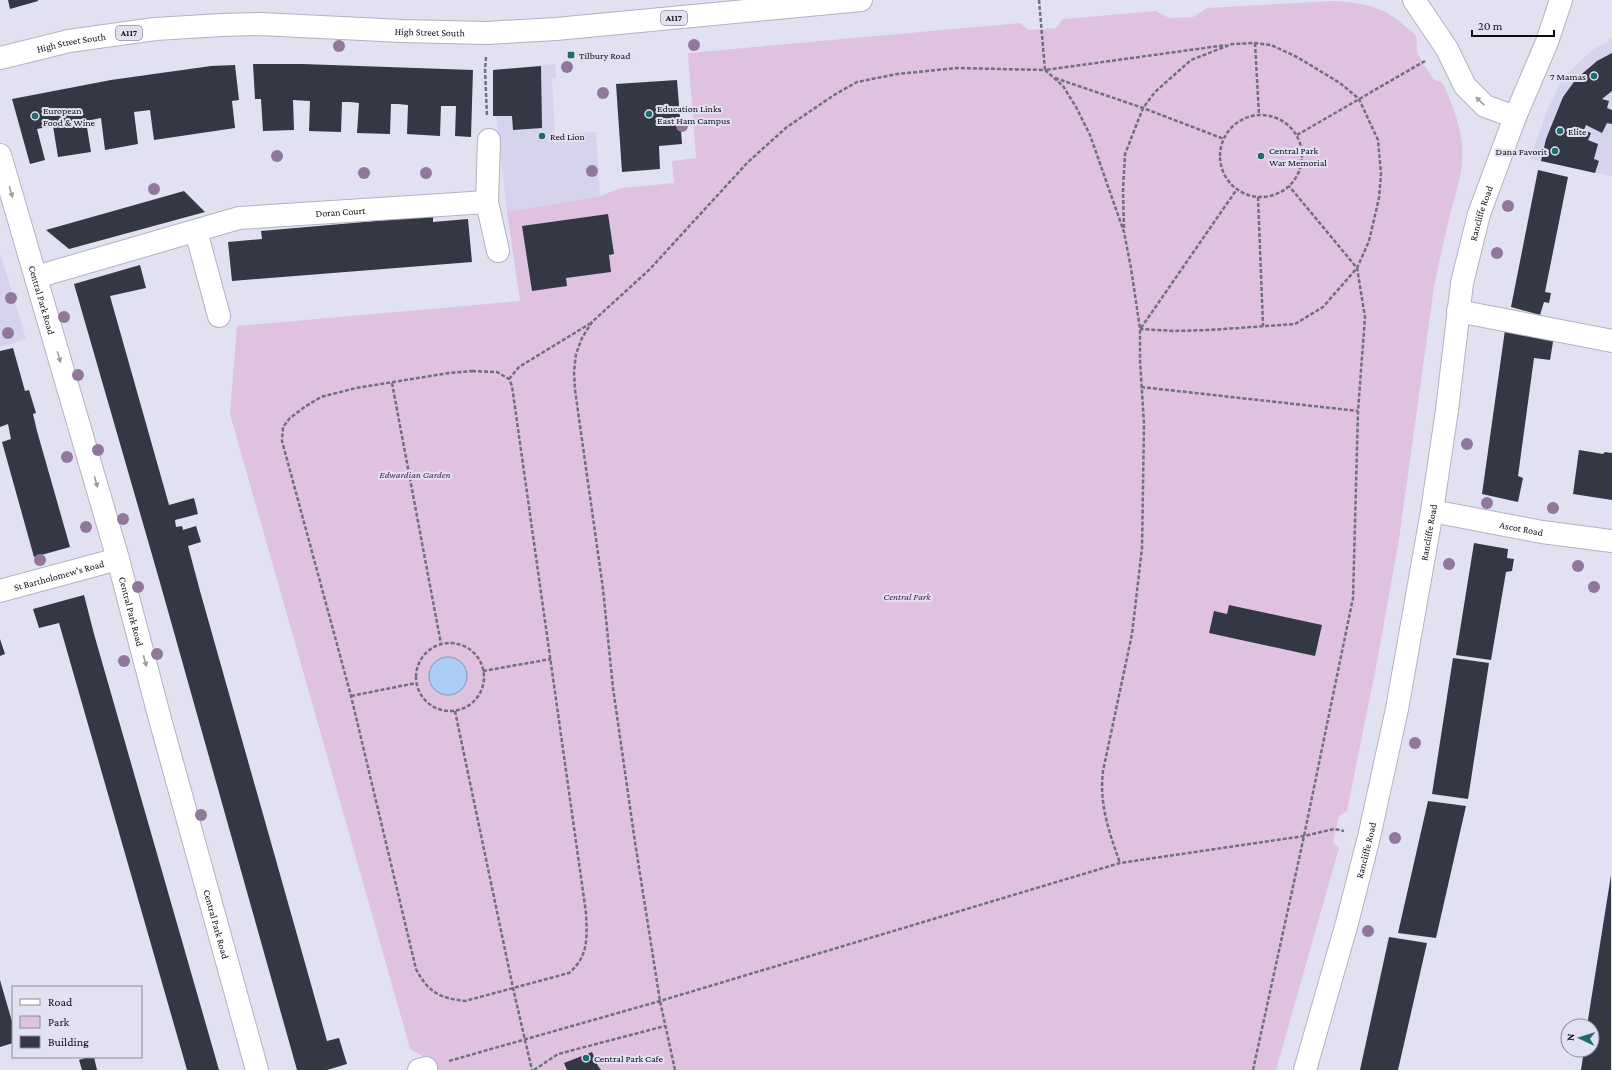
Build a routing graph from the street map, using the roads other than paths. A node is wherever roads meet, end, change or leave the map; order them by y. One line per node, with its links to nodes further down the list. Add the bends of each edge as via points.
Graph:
1 (861, 0): 4 (main road, High Street South / A117)
2 (1414, 0): 6 (main road, one-way to 2, via 1485,106 1464,86 1446,49)
3 (1562, 0): 6 (main road, Rancliffe Road)
4 (779, 4): 5 (main road, High Street South / A117, via 556,29 486,33 402,32 260,24 155,29 69,41)
5 (0, 58)
6 (1515, 117): 13 (main road, Rancliffe Road, via 1479,214 1462,283)
7 (489, 140): 9 (main road)
8 (0, 155): 12 (main road, Central Park Road, one-way to 12)
9 (488, 202): 10 (main road, Doran Court, via 239,218); 11 (main road)
10 (196, 231): 12 (main road, Doran Court); 14 (main road)
11 (498, 251)
12 (36, 277): 18 (main road, Central Park Road, one-way to 18)
13 (1458, 311): 15 (main road); 16 (main road, Rancliffe Road)
14 (219, 316)
15 (1612, 341)
16 (1432, 511): 17 (main road, Ascot Road, via 1542,532); 21 (main road, Rancliffe Road, via 1397,709 1369,837)
17 (1612, 541)
18 (118, 559): 19 (main road, St Bartholomew's Road); 20 (main road, Central Park Road, one-way to 20)
19 (0, 591)
20 (257, 1070)
21 (1305, 1070)

